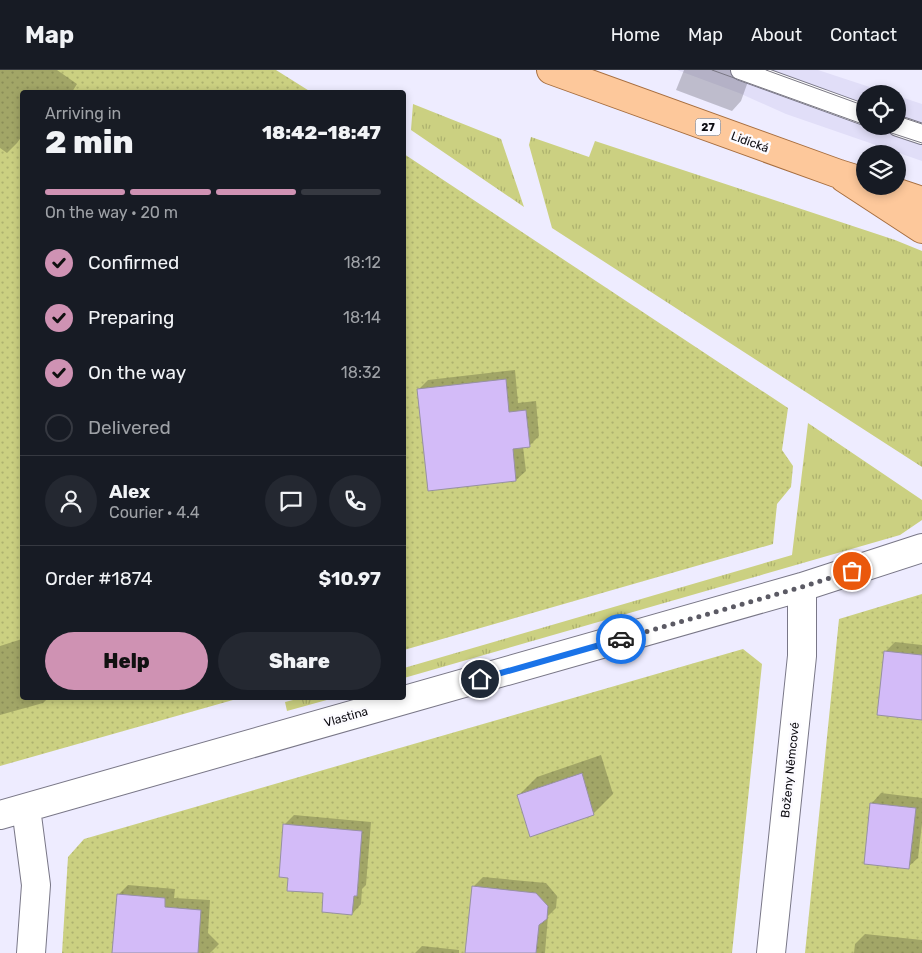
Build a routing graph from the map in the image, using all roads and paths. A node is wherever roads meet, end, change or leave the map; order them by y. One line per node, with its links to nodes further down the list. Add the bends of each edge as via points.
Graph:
1 (551, 70): 6 (main road, Lidická / 27)
2 (741, 70): 3 (lane)
3 (856, 112)
4 (906, 129): 5 (lane)
5 (922, 134)
6 (838, 174): 7 (main road, Lidická / 27); 10 (main road)
7 (856, 179)
8 (904, 195): 9 (main road)
9 (922, 201)
10 (922, 229)
11 (922, 548): 12 (street, Vlastina)
12 (802, 587): 14 (street, Vlastina); 18 (street, Boženy Němcové, via 802,656)
13 (405, 700): 15 (street, Vlastina)
14 (406, 700)
15 (26, 808): 16 (street, Vlastina); 17 (street, via 36,885)
16 (0, 815)
17 (31, 953)
18 (770, 953)

